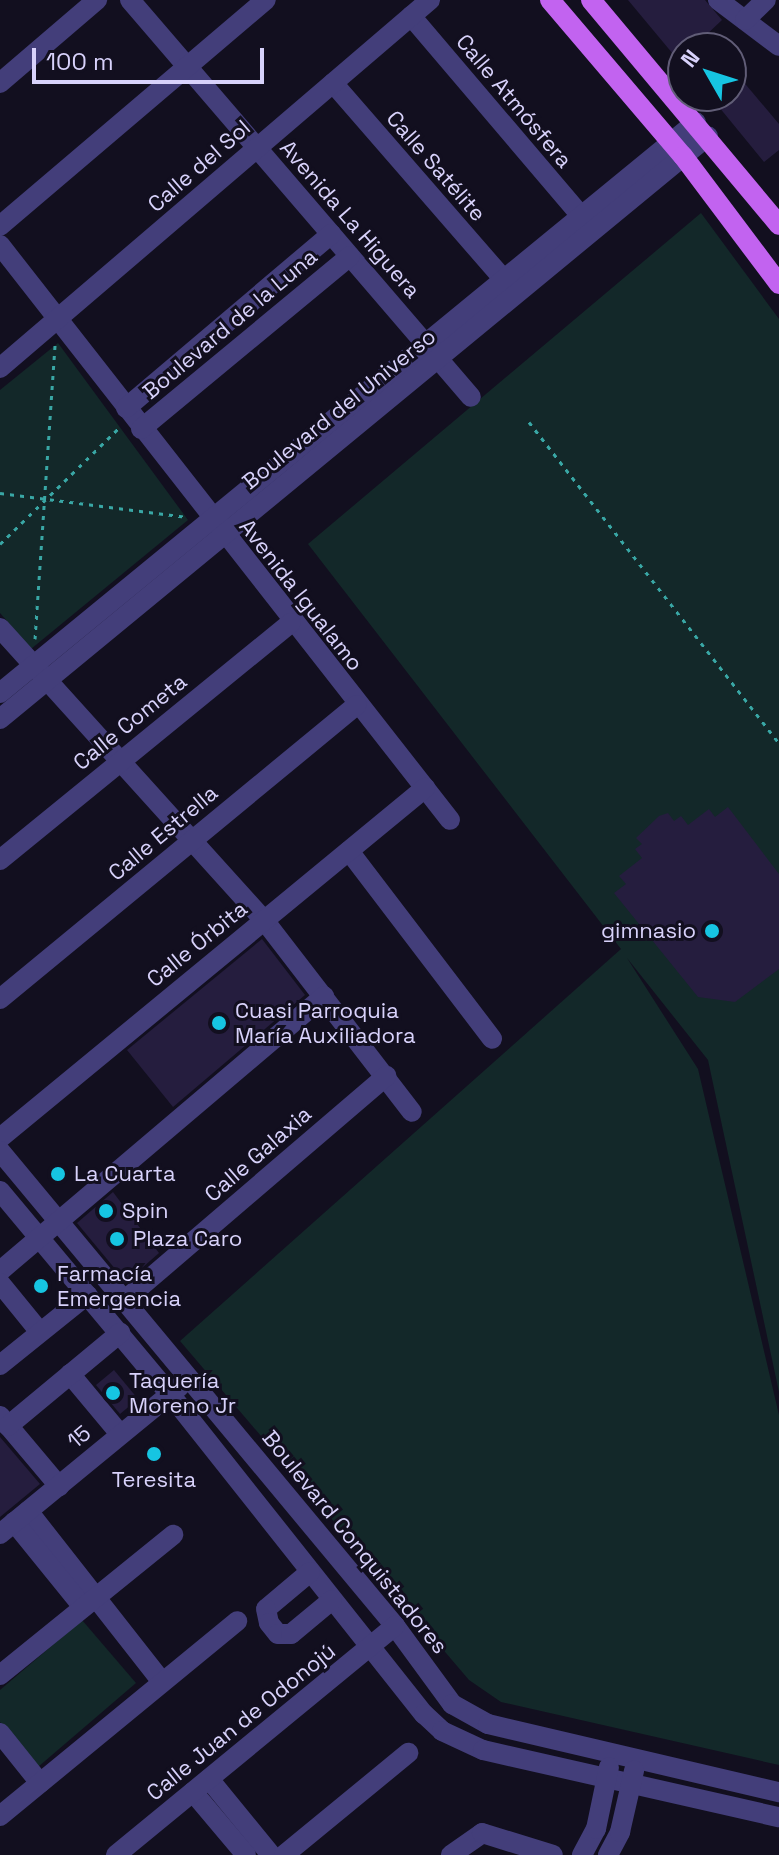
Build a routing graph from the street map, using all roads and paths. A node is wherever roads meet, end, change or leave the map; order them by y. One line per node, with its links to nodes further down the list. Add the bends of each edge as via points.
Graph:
1 (97, 0): 13 (street)
2 (130, 0): 12 (street, Avenida La Higuera)
3 (266, 0): 12 (street)
4 (430, 0): 9 (street, Calle del Sol)
5 (550, 0): 17 (main road)
6 (591, 0): 15 (main road)
7 (718, 0): 10 (street)
8 (766, 0): 10 (street)
9 (411, 16): 14 (street, Calle del Sol); 18 (street, Calle Atmósfera)
10 (745, 20): 11 (street)
11 (779, 46)
12 (187, 67): 16 (street, Avenida La Higuera); 20 (street)
13 (0, 83)
14 (333, 83): 16 (street, Calle del Sol); 24 (street, Calle Satélite)
15 (702, 129): 17 (street, Boulevard del Universo); 19 (main road)
16 (257, 148): 21 (street, Avenida La Higuera); 26 (street, Calle del Sol)
17 (677, 149): 18 (street, Boulevard del Universo); 25 (main road)
18 (586, 224): 24 (street, Boulevard del Universo); 27 (street, Boulevard del Universo)
19 (779, 225)
20 (0, 226)
21 (331, 234): 23 (street, Avenida La Higuera); 30 (street, Boulevard de la Luna)
22 (0, 245): 26 (street, Avenida Igualamo)
23 (350, 256): 27 (street, Avenida La Higuera); 30 (street, Boulevard de la Luna)
24 (504, 280): 27 (street, Boulevard del Universo)
25 (779, 284)
26 (57, 319): 28 (street, Calle del Sol); 30 (street, Avenida Igualamo); 33 (path)
27 (432, 351): 29 (street, Avenida La Higuera); 34 (street, Boulevard del Universo)
28 (0, 368)
29 (471, 397)
30 (133, 417): 33 (path); 34 (street, Avenida Igualamo)
31 (529, 422): 42 (path)
32 (0, 493): 33 (path)
33 (47, 499): 34 (path); 35 (path); 38 (path)
34 (218, 527): 36 (street, Avenida Igualamo); 38 (street, Boulevard del Universo)
35 (0, 544)
36 (291, 623): 40 (street, Avenida Igualamo); 43 (street, Calle Cometa)
37 (0, 628): 38 (street)
38 (39, 674): 39 (street, Boulevard del Universo); 41 (street, Boulevard del Universo); 43 (street)
39 (0, 693)
40 (357, 705): 44 (street, Avenida Igualamo); 46 (street, Calle Estrella)
41 (0, 719)
42 (779, 743)
43 (121, 761): 46 (street); 48 (street, Calle Cometa)
44 (425, 788): 45 (street, Avenida Igualamo); 47 (street, Calle Órbita)
45 (450, 820)
46 (191, 840): 49 (street); 51 (street, Calle Estrella)
47 (349, 851): 49 (street, Calle Órbita); 52 (street)
48 (0, 860)
49 (264, 920): 50 (street); 55 (street, Calle Órbita)
50 (324, 996): 53 (street); 58 (street)
51 (0, 999)
52 (492, 1039)
53 (386, 1076): 54 (street); 63 (street, Calle Galaxia)
54 (412, 1112)
55 (0, 1138)
56 (0, 1151): 58 (street, Boulevard Conquistadores)
57 (0, 1191): 59 (street)
58 (57, 1221): 59 (street); 63 (street, Boulevard Conquistadores)
59 (39, 1237): 60 (street); 62 (street)
60 (0, 1271)
61 (0, 1283): 64 (street)
62 (87, 1295): 64 (street); 65 (street)
63 (126, 1299): 68 (street, Boulevard Conquistadores)
64 (40, 1332): 66 (street)
65 (120, 1333): 67 (street); 69 (street)
66 (0, 1365)
67 (70, 1374): 70 (street); 71 (street)
68 (190, 1377): 69 (street, 15); 79 (street, Boulevard Conquistadores)
69 (170, 1394): 71 (street, 15); 75 (street)
70 (4, 1421): 72 (street)
71 (120, 1434): 72 (street, 15)
72 (59, 1486): 73 (street, 15)
73 (14, 1522): 77 (street)
74 (173, 1535): 77 (street)
75 (310, 1572): 76 (street); 76 (street, via 266,1609 269,1623 278,1634 291,1634)
76 (332, 1600): 80 (street)
77 (89, 1602): 81 (street); 82 (street)
78 (237, 1621): 82 (street)
79 (395, 1626): 80 (street, Calle Juan de Odonojú); 84 (street, Boulevard Conquistadores, via 452,1704 469,1716)
80 (369, 1648): 87 (street, via 424,1714 461,1741); 88 (street, Calle Juan de Odonojú)
81 (0, 1675)
82 (162, 1682): 89 (street)
83 (0, 1733): 89 (street)
84 (611, 1751): 86 (street, Boulevard Conquistadores); 87 (street)
85 (408, 1753): 100 (street)
86 (638, 1756): 90 (street); 92 (street, Boulevard Conquistadores)
87 (607, 1777): 90 (street); 96 (street)
88 (209, 1779): 91 (street, Calle Juan de Odonojú); 99 (street)
89 (40, 1783): 93 (street)
90 (632, 1783): 94 (street); 103 (street)
91 (193, 1792): 97 (street, Calle Juan de Odonojú); 98 (street)
92 (779, 1792)
93 (0, 1816)
94 (779, 1817)
95 (454, 1852): 101 (street); 102 (street, via 482,1833)
96 (587, 1854)
97 (116, 1855)
98 (246, 1855)
99 (271, 1855)
100 (284, 1855)
101 (481, 1855)
102 (553, 1855)
103 (608, 1855)

